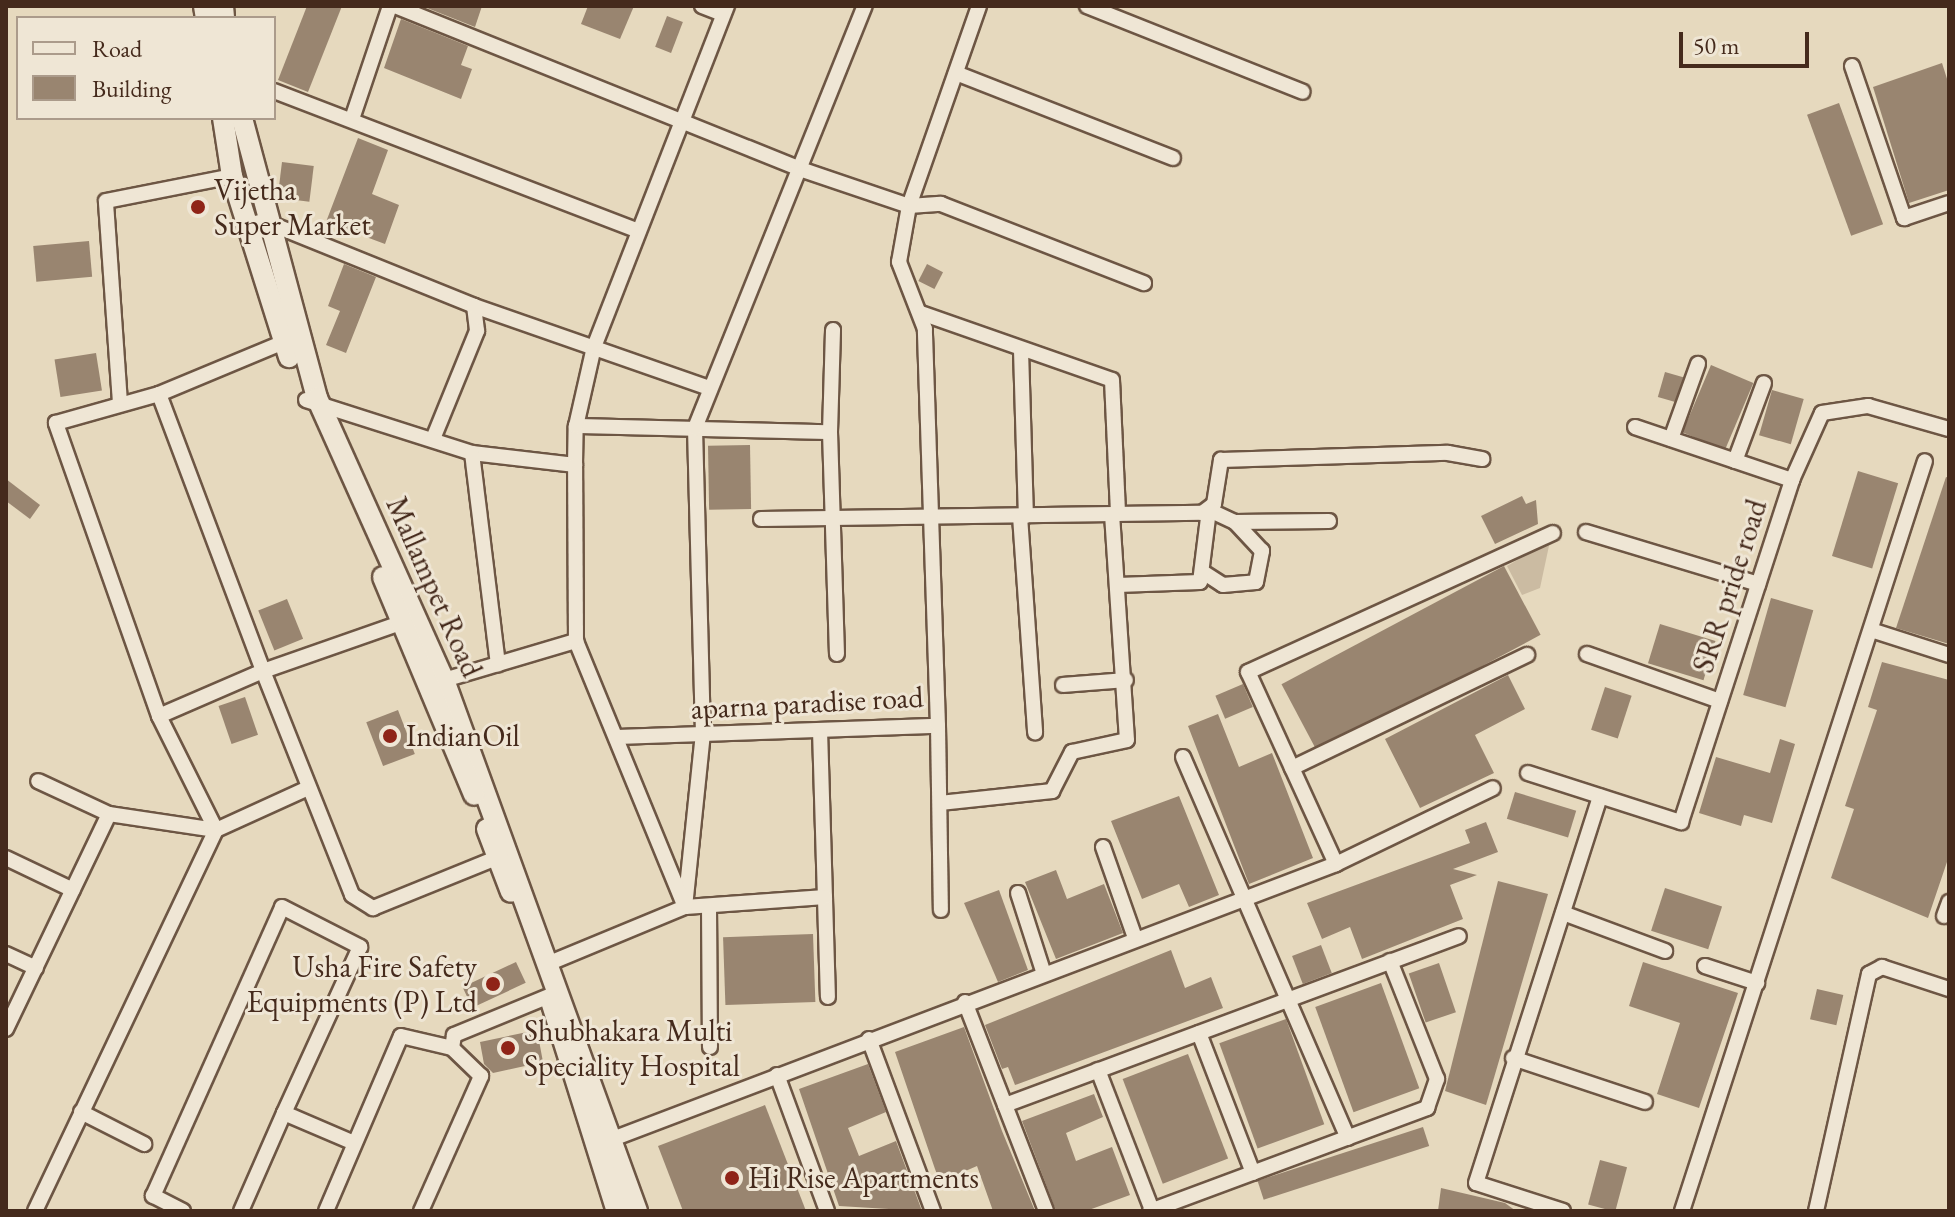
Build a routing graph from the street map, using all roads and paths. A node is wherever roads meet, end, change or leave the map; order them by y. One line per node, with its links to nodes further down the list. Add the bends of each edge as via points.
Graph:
1 (395, 6): 11 (street); 12 (street)
2 (702, 6): 6 (street)
3 (865, 6): 16 (street)
4 (979, 6): 8 (street)
5 (1087, 6): 10 (street)
6 (725, 10): 12 (street)
7 (1852, 66): 18 (street, via 1904,218)
8 (956, 73): 15 (street); 19 (street)
9 (276, 92): 11 (street)
10 (1303, 92)
11 (352, 119): 21 (street)
12 (681, 119): 16 (street); 21 (street)
13 (223, 120): 17 (main road, Mallampet Road)
14 (242, 120): 20 (main road, Mallampet Road)
15 (1173, 158)
16 (797, 168): 19 (street); 31 (street)
17 (232, 176): 20 (main road, Mallampet Road); 34 (street, via 106,201)
18 (1949, 203)
19 (909, 206): 22 (street, via 941,204); 24 (street, via 899,262)
20 (256, 223): 23 (street); 26 (main road, Mallampet Road); 33 (main road, Mallampet Road)
21 (638, 231): 27 (street)
22 (1144, 283)
23 (474, 306): 27 (street); 40 (street, via 477,331)
24 (921, 313): 28 (street); 51 (street, aparna paradise road)
25 (833, 330): 39 (street)
26 (284, 342): 32 (street); 33 (main road, Mallampet Road)
27 (594, 347): 31 (street); 35 (street)
28 (1021, 350): 49 (street, via 1112,380); 50 (street)
29 (1698, 364): 41 (street)
30 (1764, 383): 44 (street)
31 (710, 388): 37 (street)
32 (159, 394): 34 (street); 70 (street)
33 (311, 399): 40 (street); 59 (main road, Mallampet Road)
34 (120, 403): 75 (street, via 56,423)
35 (576, 426): 37 (street); 46 (street)
36 (1635, 427): 41 (street)
37 (695, 428): 39 (street); 79 (street)
38 (1949, 429): 47 (street, SRR pride road, via 1868,406 1836,408 1812,427)
39 (830, 432): 52 (street)
40 (433, 439): 42 (street)
41 (1671, 439): 44 (street)
42 (472, 453): 46 (street); 69 (street)
43 (1482, 459): 48 (street, via 1448,453 1221,460)
44 (1735, 461): 47 (street)
45 (1925, 461): 63 (street)
46 (575, 465): 64 (street)
47 (1792, 480): 60 (street, SRR pride road)
48 (1209, 510): 49 (street); 55 (street); 58 (street)
49 (1115, 514): 50 (street); 61 (street)
50 (1023, 516): 51 (street); 78 (street)
51 (927, 517): 52 (street); 76 (street, aparna paradise road)
52 (833, 518): 53 (street); 65 (street)
53 (761, 519)
54 (1329, 521): 55 (street)
55 (1235, 522): 58 (street, via 1262,551 1256,582 1223,585)
56 (1586, 532): 60 (street)
57 (1553, 533): 82 (street, via 1248,672)
58 (1206, 574): 61 (street, via 1193,585)
59 (392, 582): 62 (main road, Mallampet Road); 71 (main road, Mallampet Road)
60 (1758, 584): 74 (street, SRR pride road)
61 (1118, 585): 72 (street)
62 (403, 622): 70 (street); 92 (main road, Mallampet Road)
63 (1871, 630): 68 (street); 112 (street)
64 (576, 641): 69 (street); 80 (street)
65 (837, 654)
66 (1587, 654): 74 (street)
67 (1527, 655): 82 (street)
68 (1949, 655)
69 (498, 664): 71 (street)
70 (263, 671): 75 (street); 85 (street)
71 (444, 680): 92 (main road, Mallampet Road)
72 (1126, 680): 73 (street); 88 (street, via 1127,740 1072,752 1052,791)
73 (1063, 685)
74 (1720, 701): 87 (street, SRR pride road, via 1681,822)
75 (159, 716): 90 (street)
76 (938, 726): 77 (street, aparna paradise road); 88 (street)
77 (820, 730): 79 (street, aparna paradise road); 97 (street)
78 (1035, 732)
79 (703, 734): 80 (street, aparna paradise road); 100 (street)
80 (617, 737): 100 (street)
81 (1183, 757): 98 (street)
82 (1292, 768): 94 (street)
83 (1528, 773): 87 (street, SRR pride road)
84 (38, 781): 89 (street)
85 (308, 788): 90 (street); 92 (street, via 352,895 373,908)
86 (1493, 788): 94 (street)
87 (1600, 796): 102 (street)
88 (940, 803): 101 (street)
89 (109, 814): 90 (street); 95 (street)
90 (216, 830): 128 (street)
91 (1103, 847): 104 (street)
92 (503, 855): 108 (main road, Mallampet Road); 114 (main road, Mallampet Road)
93 (6, 858): 95 (street)
94 (1336, 864): 98 (street)
95 (73, 890): 110 (street)
96 (1018, 893): 111 (street)
97 (825, 897): 99 (street); 115 (street)
98 (1244, 899): 104 (street); 116 (street)
99 (709, 906): 100 (street); 121 (street)
100 (685, 907): 108 (street)
101 (941, 910)
102 (1563, 913): 105 (street); 123 (street)
103 (1459, 936): 107 (street)
104 (1135, 938): 111 (street)
105 (1665, 951)
106 (6, 954): 110 (street)
107 (1390, 961): 116 (street); 130 (street, via 1437,1079 1435,1097 1427,1108)
108 (552, 962): 131 (main road, Mallampet Road)
109 (1705, 966): 112 (street)
110 (36, 968): 118 (street)
111 (1043, 971): 117 (street)
112 (1757, 983): 148 (street)
113 (1949, 989): 149 (street, via 1882,967 1869,974)
114 (549, 996): 122 (street, via 459,1030); 131 (main road, Mallampet Road)
115 (828, 997)
116 (1288, 999): 119 (street); 130 (street)
117 (965, 1002): 120 (street); 127 (street)
118 (6, 1029)
119 (1199, 1033): 124 (street); 134 (street)
120 (869, 1039): 125 (street); 144 (street)
121 (710, 1047)
122 (452, 1048): 132 (street, via 401,1036); 140 (street, via 481,1076)
123 (1513, 1058): 126 (street); 135 (street, via 1476,1183)
124 (1098, 1070): 127 (street); 146 (street)
125 (777, 1075): 131 (street); 143 (street)
126 (1645, 1102)
127 (1005, 1105): 145 (street)
128 (81, 1112): 133 (street); 136 (street)
129 (284, 1113): 132 (street); 137 (street, via 360,947 282,907 153,1196); 138 (street)
130 (1348, 1138): 134 (street)
131 (606, 1142): 141 (main road, Mallampet Road); 142 (main road, Mallampet Road)
132 (354, 1143): 139 (street)
133 (144, 1144)
134 (1253, 1173): 146 (street)
135 (1548, 1209): 147 (street)
136 (35, 1211)
137 (183, 1211)
138 (241, 1211)
139 (326, 1211)
140 (421, 1211)
141 (617, 1211)
142 (637, 1211)
143 (827, 1211)
144 (933, 1211)
145 (1046, 1211)
146 (1151, 1211)
147 (1563, 1211)
148 (1682, 1211)
149 (1816, 1211)

